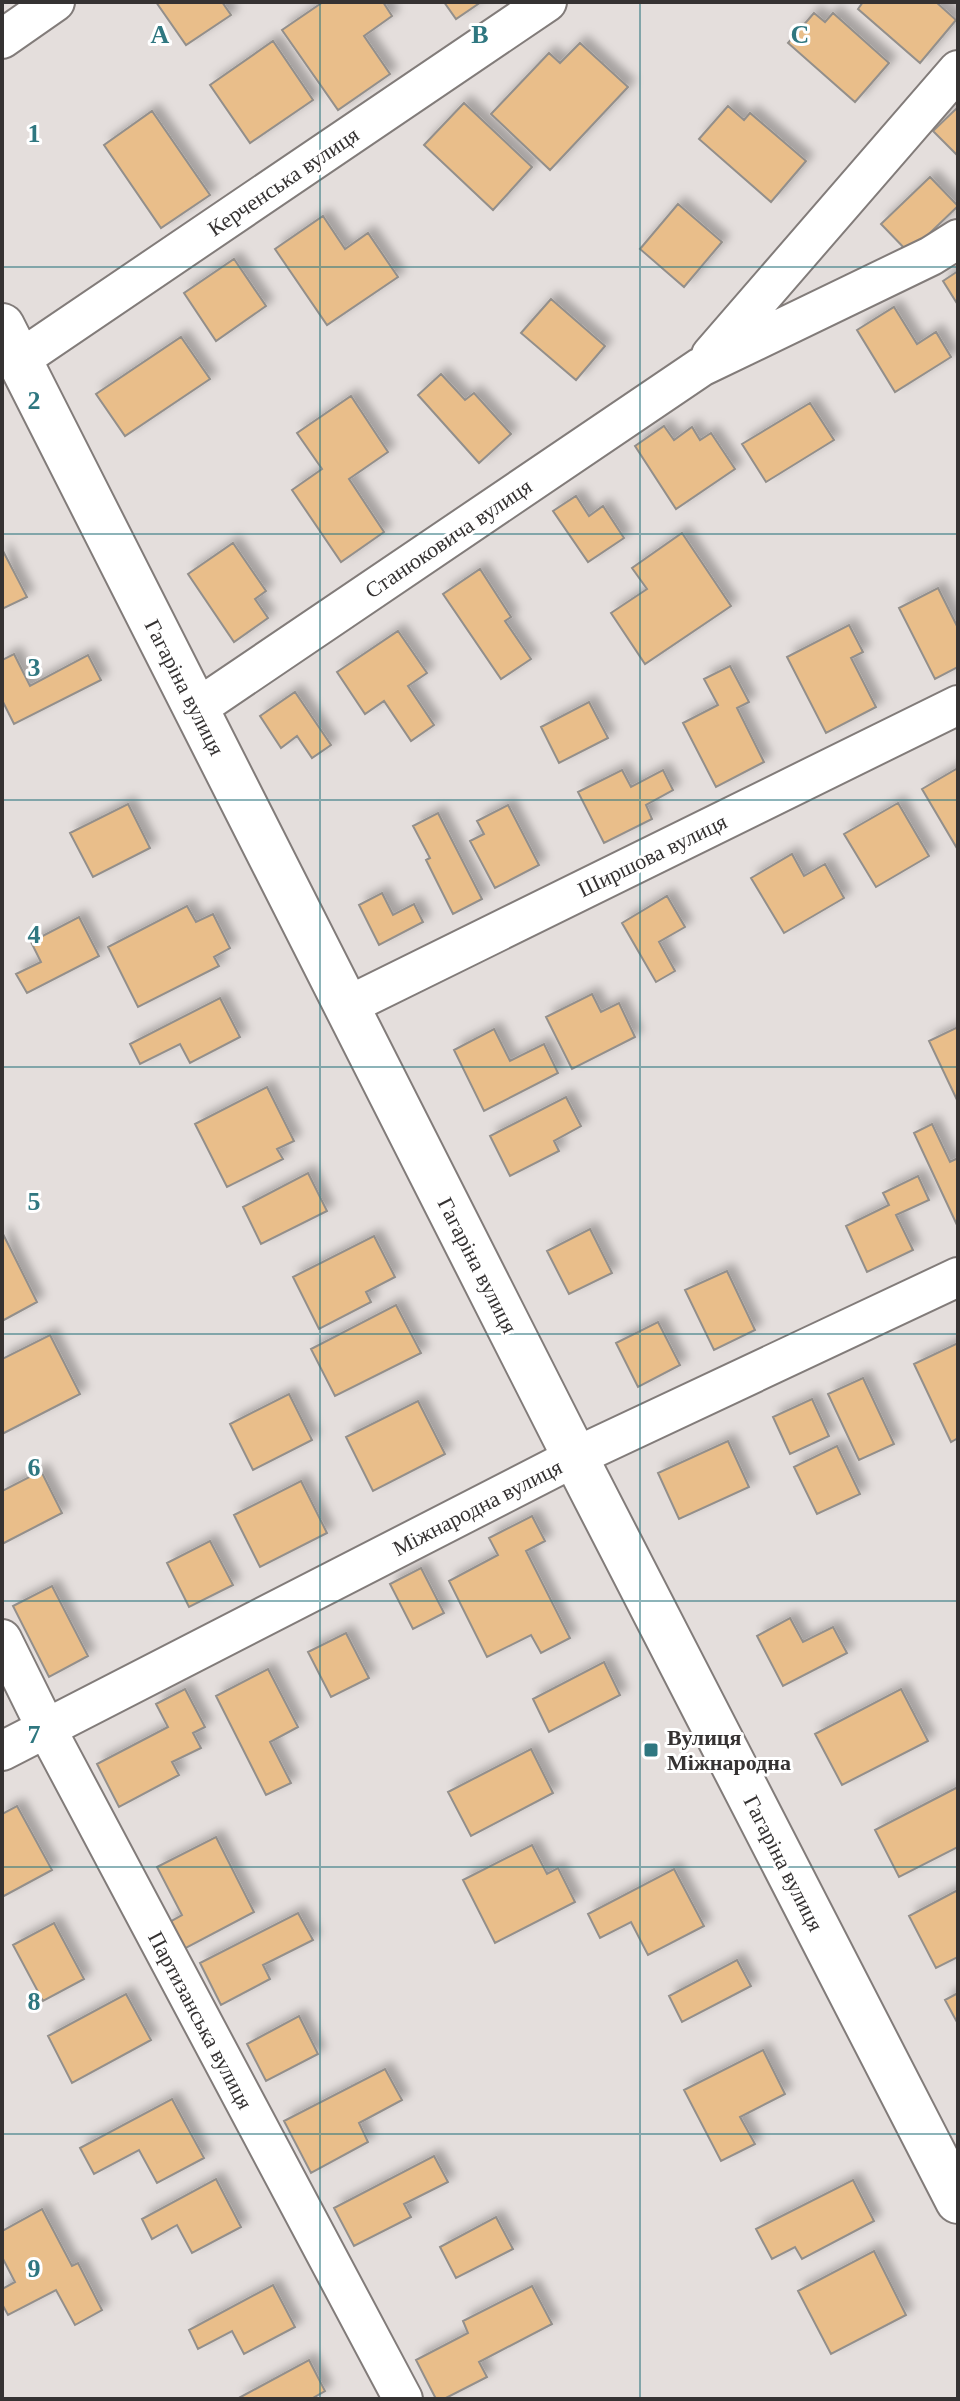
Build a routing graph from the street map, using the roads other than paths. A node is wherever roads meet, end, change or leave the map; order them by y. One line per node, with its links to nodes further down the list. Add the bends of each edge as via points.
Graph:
1 (55, 2): 3 (street)
2 (547, 2): 6 (street, Керченська вулиця)
3 (2, 39)
4 (958, 70): 7 (street, Станюковича вулиця)
5 (958, 239): 7 (street, Станюковича вулиця)
6 (11, 343): 9 (street, Гагаріна вулиця)
7 (701, 367): 9 (street, Станюковича вулиця)
8 (958, 705): 10 (street, Ширшова вулиця)
9 (196, 709): 10 (street, Гагаріна вулиця)
10 (347, 1006): 12 (street, Гагаріна вулиця)
11 (958, 1277): 12 (street, Міжнародна вулиця)
12 (575, 1457): 14 (street, Міжнародна вулиця); 16 (street, Гагаріна вулиця)
13 (2, 1639): 14 (street, Партизанська вулиця)
14 (46, 1728): 15 (street, Міжнародна вулиця); 17 (street, Партизанська вулиця)
15 (2, 1751)
16 (958, 2201)
17 (403, 2399)

